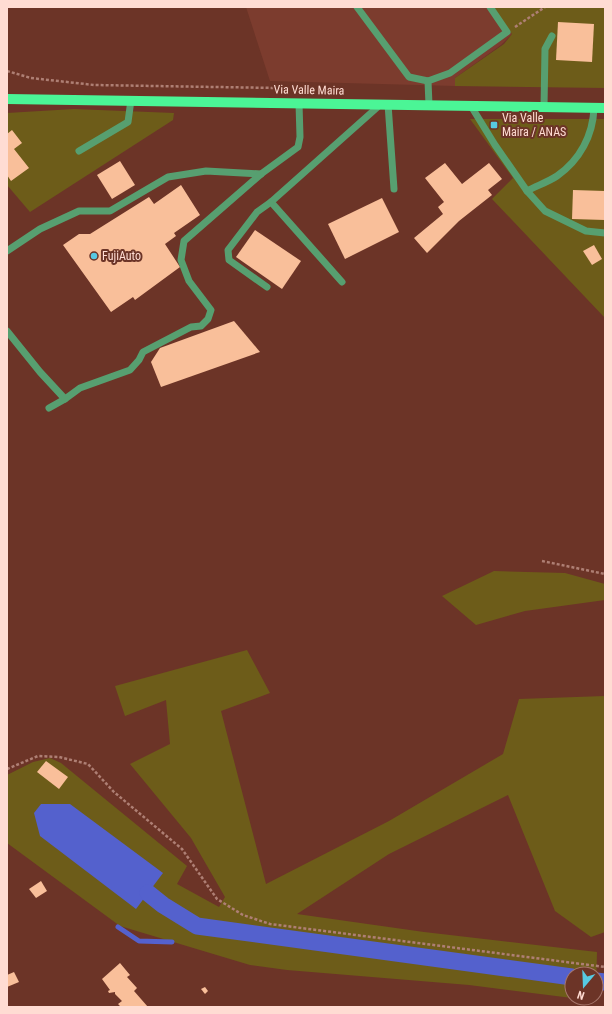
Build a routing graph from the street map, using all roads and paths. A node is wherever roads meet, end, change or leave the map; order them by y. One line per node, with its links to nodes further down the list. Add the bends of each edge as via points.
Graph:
1 (357, 7): 7 (lane, via 409,77)
2 (490, 7): 4 (lane)
3 (545, 7): 4 (path)
4 (507, 32): 7 (lane, via 450,73)
5 (552, 36): 15 (lane, via 545,49)
6 (7, 72): 8 (path, via 31,78)
7 (428, 82): 13 (lane)
8 (94, 85)
9 (9, 97): 10 (main road, Via Valle Maira)
10 (131, 100): 11 (main road, Via Valle Maira); 18 (lane, via 128,122)
11 (298, 103): 12 (main road, Via Valle Maira); 19 (lane, via 298,147)
12 (385, 104): 13 (main road, Via Valle Maira); 20 (lane); 22 (lane)
13 (429, 105): 14 (main road, Via Valle Maira)
14 (471, 106): 15 (main road, Via Valle Maira); 21 (lane)
15 (544, 107): 16 (main road, Via Valle Maira)
16 (594, 108): 17 (main road, Via Valle Maira); 21 (lane, via 593,122 582,151 558,176)
17 (605, 108)
18 (79, 151)
19 (260, 174): 24 (lane, via 206,171 168,178 110,211 79,211 72,214 40,229); 28 (lane, via 184,241 181,260 189,281 211,310 208,319 200,326 143,352 130,370 80,388)
20 (394, 189)
21 (527, 191): 23 (lane, via 545,211 586,231)
22 (271, 202): 25 (lane); 26 (lane, via 257,212 228,250 229,260)
23 (605, 233)
24 (7, 251)
25 (342, 282)
26 (267, 287)
27 (7, 331): 28 (lane)
28 (65, 399): 29 (lane)
29 (49, 408)
30 (542, 561): 31 (path)
31 (605, 574)
32 (7, 769): 33 (path, via 38,756 59,757 88,764 114,792 182,849 217,899 242,915 270,924)
33 (605, 967)

